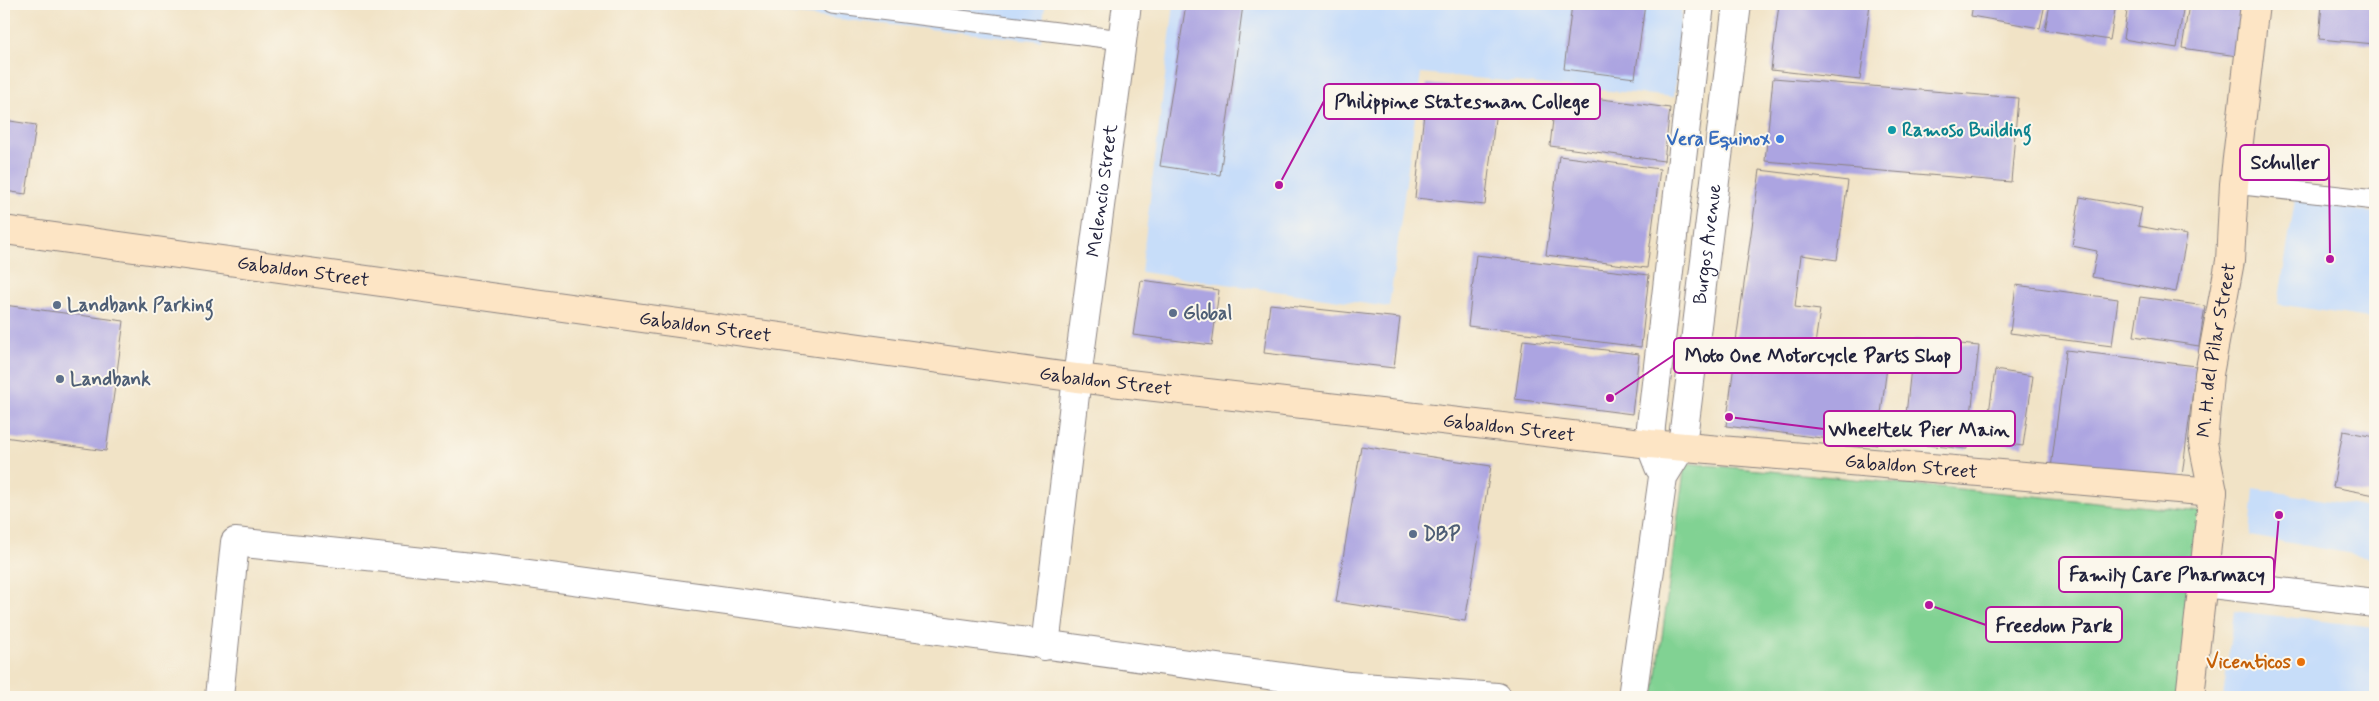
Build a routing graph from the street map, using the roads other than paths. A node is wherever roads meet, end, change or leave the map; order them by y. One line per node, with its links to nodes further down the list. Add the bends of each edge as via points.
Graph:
1 (832, 4): 6 (lane)
2 (1127, 4): 6 (street, Melencio Street)
3 (1700, 4): 11 (street, Burgos Avenue)
4 (1737, 4): 12 (street, Burgos Avenue)
5 (2255, 4): 7 (main road, M. H. del Pilar Street)
6 (1122, 40): 10 (street, Melencio Street)
7 (2234, 184): 8 (lane); 14 (main road, M. H. del Pilar Street, via 2230,261 2209,374 2203,443)
8 (2375, 200)
9 (4, 230): 10 (main road, Gabaldon Street)
10 (1077, 378): 11 (main road, Gabaldon Street); 17 (street, Melencio Street)
11 (1650, 444): 12 (main road, Gabaldon Street); 13 (street, Burgos Avenue)
12 (1682, 446): 13 (street, Burgos Avenue); 14 (main road, Gabaldon Street)
13 (1663, 477): 21 (street, Burgos Avenue)
14 (2213, 492): 15 (main road, M. H. del Pilar Street)
15 (2203, 583): 16 (street); 22 (main road, M. H. del Pilar Street)
16 (2375, 604)
17 (1045, 646): 18 (street); 19 (street, via 499,570 236,542)
18 (1349, 692): 20 (street)
19 (219, 697)
20 (1497, 697)
21 (1632, 697)
22 (2190, 697)

